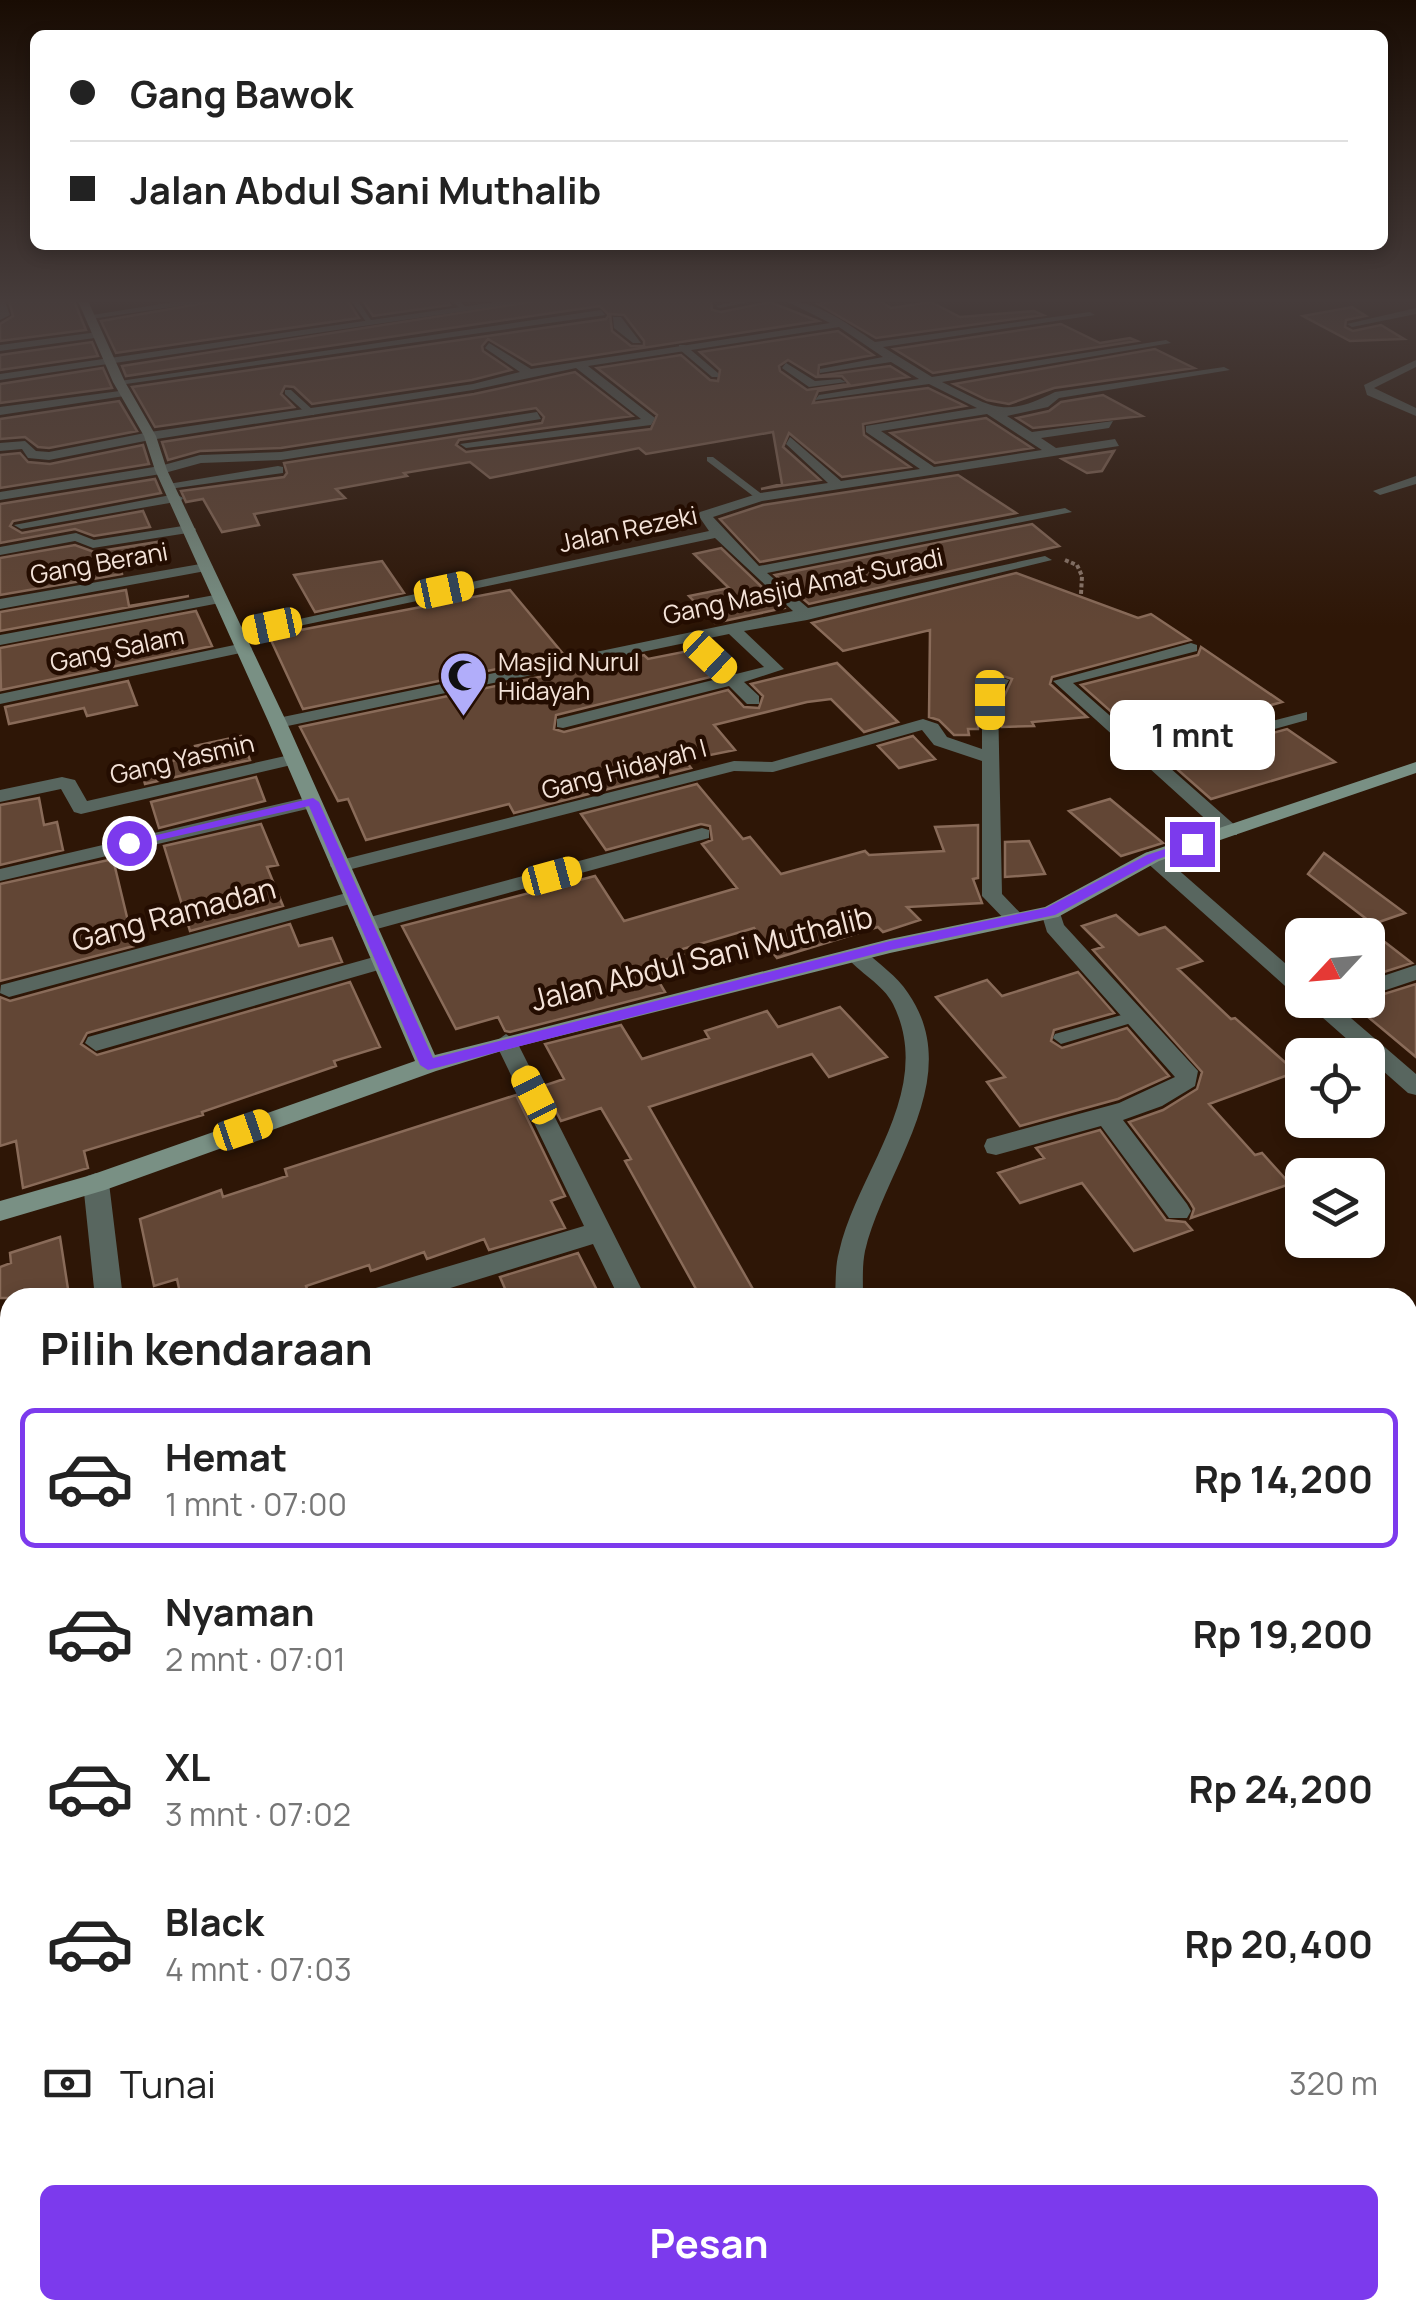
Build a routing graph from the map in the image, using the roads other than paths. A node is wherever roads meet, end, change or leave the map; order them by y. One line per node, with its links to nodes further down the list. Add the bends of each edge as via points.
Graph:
1 (135, 409): 11 (street)
2 (308, 409): 7 (lane)
3 (329, 409): 7 (street)
4 (636, 409): 20 (street, via 651,421)
5 (987, 409): 8 (street)
6 (1013, 409): 8 (street)
7 (311, 412): 11 (street)
8 (993, 412): 12 (street); 18 (street, via 870,428)
9 (537, 416): 20 (street, via 282,456 200,459)
10 (1109, 424): 12 (street)
11 (150, 436): 15 (street, via 49,456 32,455 24,444); 20 (street)
12 (1031, 436): 16 (street)
13 (790, 440): 21 (street)
14 (1116, 443): 16 (street, Jalan Rezeki)
15 (0, 446)
16 (1053, 452): 18 (street, Jalan Rezeki)
17 (710, 458): 24 (lane)
18 (930, 470): 21 (street, Jalan Rezeki)
19 (1416, 480): 22 (street)
20 (168, 484): 23 (street); 26 (street); 27 (street)
21 (838, 485): 24 (street, Jalan Rezeki)
22 (1380, 491)
23 (0, 496)
24 (760, 497): 28 (street, Jalan Rezeki, via 704,515)
25 (1065, 512): 32 (street)
26 (21, 525)
27 (190, 529): 29 (street); 31 (street)
28 (718, 533): 32 (street); 39 (street, Jalan Rezeki)
29 (0, 550)
30 (1045, 560): 35 (street, Gang Masjid Amat Suradi)
31 (206, 568): 33 (street); 34 (street, Gang Berani)
32 (756, 571): 35 (street)
33 (218, 596): 38 (street); 39 (street)
34 (0, 604)
35 (807, 615): 36 (street, Gang Masjid Amat Suradi)
36 (730, 627): 37 (street, Gang Masjid Amat Suradi); 41 (street, via 776,669)
37 (687, 636): 41 (street); 47 (street, Gang Masjid Amat Suradi)
38 (0, 637)
39 (240, 641): 43 (street, Gang Salam); 47 (street)
40 (1190, 648): 49 (street, via 1061,681)
41 (733, 679): 44 (street); 46 (street)
42 (1000, 680): 48 (street, via 990,700)
43 (0, 699)
44 (753, 700)
45 (1301, 716): 49 (street)
46 (563, 723)
47 (278, 724): 50 (street)
48 (982, 755): 57 (street, Gang Hidayah I, via 940,741 923,724 774,767 734,766); 61 (street, via 992,896)
49 (1148, 758): 54 (street)
50 (294, 759): 52 (street, Gang Yasmin, via 81,808 62,783); 53 (street)
51 (1413, 770): 54 (street, Jalan Abdul Sani Muthalib)
52 (0, 796)
53 (313, 802): 57 (street); 58 (street)
54 (1230, 831): 56 (street, Jalan Abdul Sani Muthalib)
55 (702, 834): 62 (street)
56 (1152, 858): 60 (street, Jalan Abdul Sani Muthalib); 66 (street)
57 (340, 866): 59 (street)
58 (0, 875)
59 (354, 897): 62 (street); 68 (street, Gang Ramadan)
60 (1050, 912): 61 (street, Jalan Abdul Sani Muthalib); 69 (street, via 1054,927)
61 (1005, 922): 63 (street, Jalan Abdul Sani Muthalib)
62 (366, 926): 64 (street)
63 (856, 955): 72 (street, Jalan Abdul Sani Muthalib); 85 (street, via 902,1000 919,1062 910,1104 852,1248)
64 (381, 962): 73 (street); 74 (street)
65 (1416, 972): 67 (street)
66 (1285, 974)
67 (1385, 983)
68 (10, 990)
69 (1132, 1017): 71 (lane); 76 (street, via 1186,1071 1187,1080 1177,1090)
70 (1342, 1018): 75 (street)
71 (1061, 1038)
72 (506, 1042): 74 (street, Jalan Abdul Sani Muthalib); 81 (street)
73 (96, 1043)
74 (428, 1065): 78 (street, Jalan Abdul Sani Muthalib)
75 (1416, 1087)
76 (1106, 1115): 77 (street); 79 (street)
77 (996, 1146)
78 (96, 1183): 80 (street, Jalan Abdul Sani Muthalib); 82 (street)
79 (1178, 1210)
80 (0, 1211)
81 (602, 1231): 83 (street); 84 (street)
82 (109, 1288)
83 (413, 1288)
84 (628, 1288)
85 (849, 1288)

